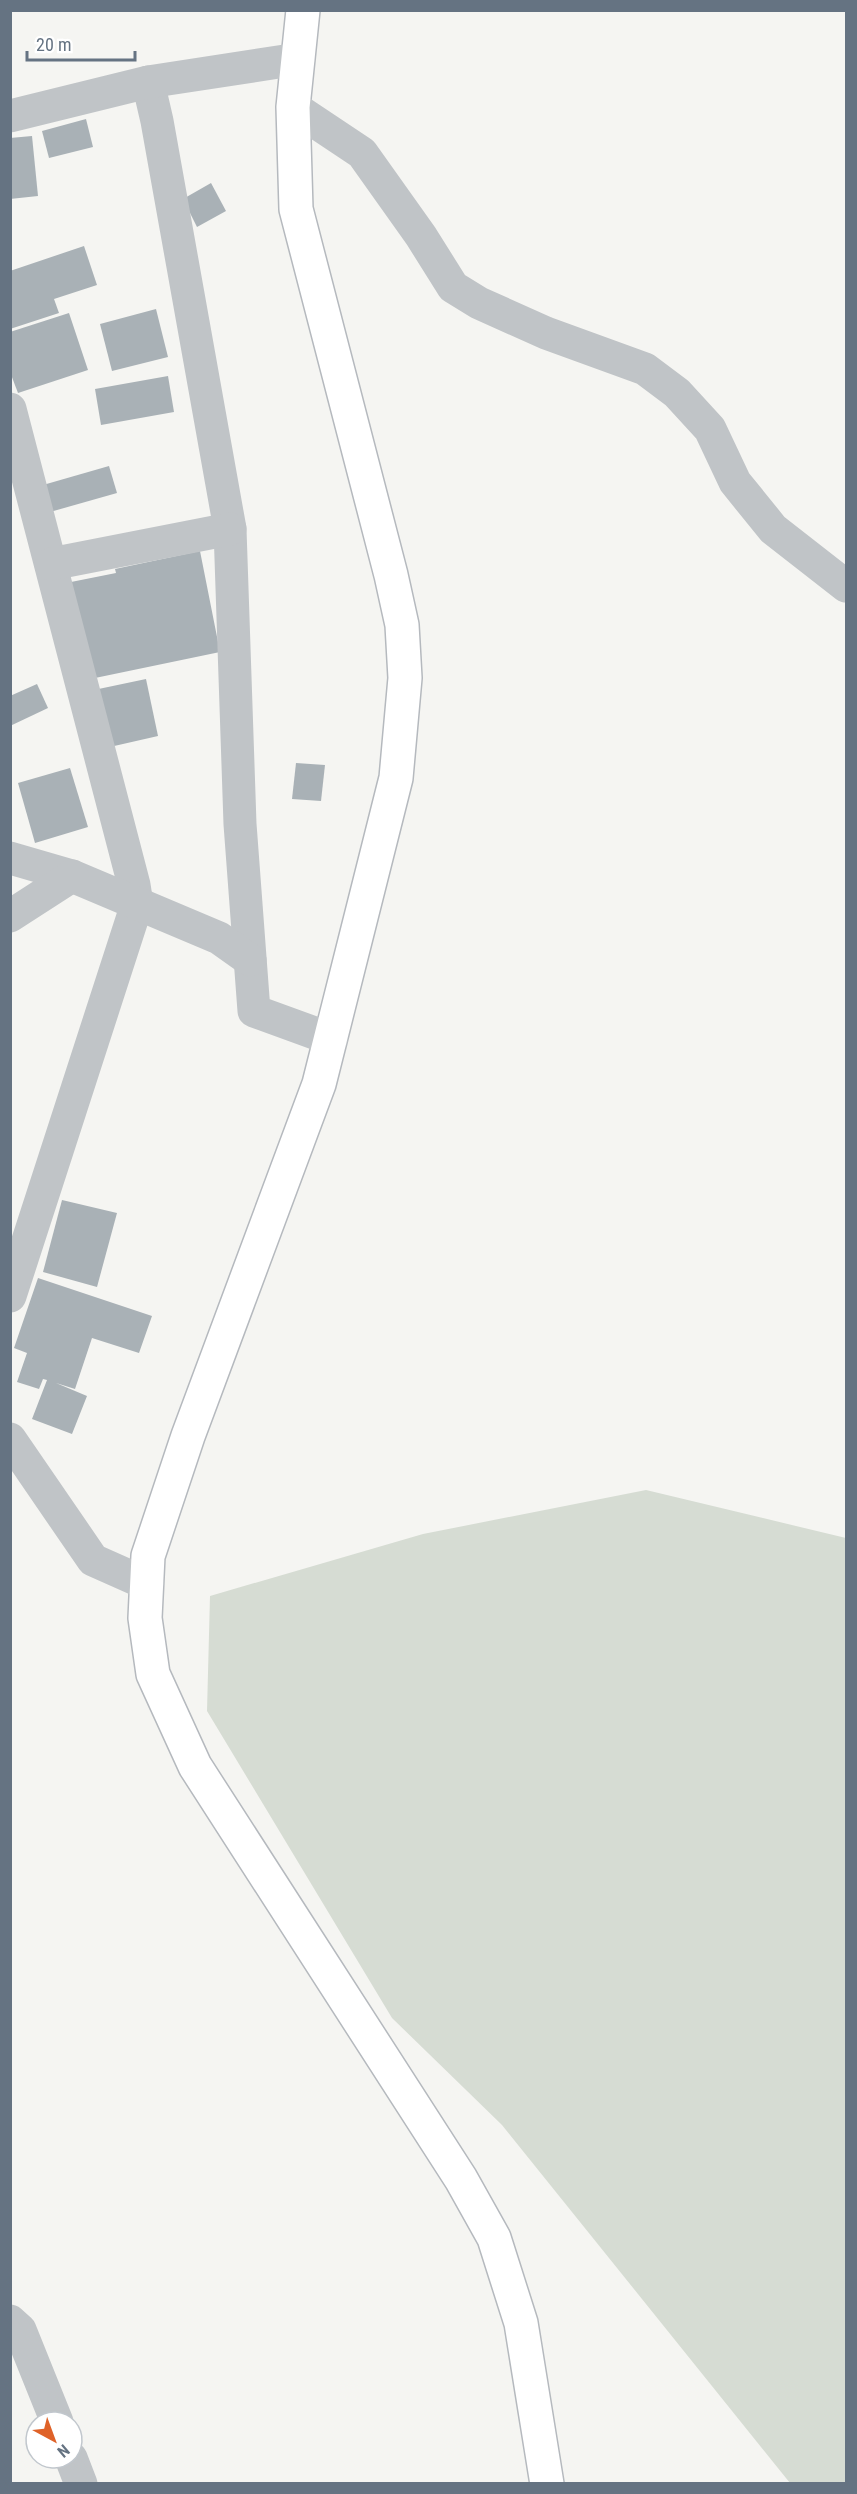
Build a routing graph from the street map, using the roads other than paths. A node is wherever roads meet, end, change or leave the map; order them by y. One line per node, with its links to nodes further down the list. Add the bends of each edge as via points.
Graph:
1 (303, 10): 2 (main road)
2 (298, 58): 3 (street); 4 (main road)
3 (148, 82): 5 (street); 8 (street)
4 (293, 107): 10 (street, via 362,153 453,287 546,333 645,369 677,393 710,429 735,482 773,529); 16 (main road, via 296,209 391,575 402,625 405,678 396,778)
5 (10, 116)
6 (10, 409): 7 (street)
7 (15, 443): 9 (street)
8 (230, 529): 9 (street); 15 (street, via 240,824)
9 (51, 564): 13 (street)
10 (846, 586)
11 (10, 858): 12 (street)
12 (72, 876): 13 (street); 14 (street)
13 (137, 904): 15 (street, via 219,938); 17 (street)
14 (10, 916)
15 (250, 960): 16 (street, via 254,1011)
16 (331, 1039): 19 (main road, via 319,1084 188,1436 148,1556)
17 (10, 1296)
18 (10, 1439): 19 (street, via 93,1560)
19 (147, 1584): 22 (main road, via 145,1618 153,1674 195,1766 461,2179 494,2238 521,2323)
20 (10, 2321): 21 (street, via 20,2330)
21 (52, 2410)
22 (547, 2484)

